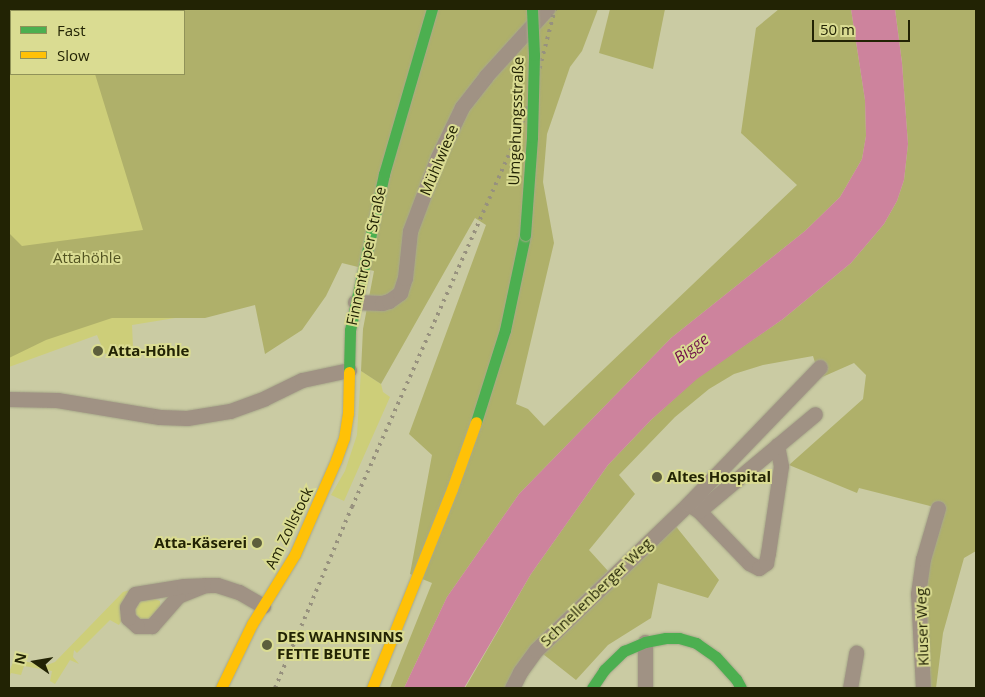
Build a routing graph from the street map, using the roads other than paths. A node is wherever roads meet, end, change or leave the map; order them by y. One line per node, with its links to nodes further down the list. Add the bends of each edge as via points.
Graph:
1 (432, 9): 4 (main road, Finnentroper Straße, via 384,174)
2 (532, 9): 19 (main road, Umgehungsstraße, bridge, via 532,137 525,235 505,330 488,390 452,489)
3 (547, 9): 4 (street, Mühlwiese, via 462,107 438,157 410,231 406,278 400,293 382,303)
4 (355, 302): 6 (main road, Finnentroper Straße, via 350,330)
5 (820, 366): 10 (street, Schnellenberger Weg)
6 (349, 370): 7 (street, via 302,380 230,411 187,418 160,418 57,400); 14 (main road, Am Zollstock, via 348,413 336,460 295,554)
7 (9, 399)
8 (815, 414): 9 (street, Schnellenberger Weg)
9 (777, 445): 10 (street, Schnellenberger Weg); 10 (street, via 782,466 766,563 759,568 749,563)
10 (694, 507): 20 (street, Schnellenberger Weg, via 536,650)
11 (938, 508): 25 (street, Kluser Weg, via 923,559 918,594)
12 (206, 585): 13 (street); 14 (street, via 229,588); 15 (street, via 178,596)
13 (152, 590): 15 (street, via 169,596); 15 (street, via 139,592 132,598 126,613 142,628)
14 (263, 606): 18 (main road, Am Zollstock)
15 (161, 619)
16 (645, 642): 21 (main road, via 624,651 604,670); 22 (street); 23 (main road, via 680,638 696,644 716,657)
17 (856, 652): 24 (street)
18 (221, 688)
19 (372, 688)
20 (512, 688)
21 (592, 688)
22 (645, 688)
23 (741, 688)
24 (850, 688)
25 (923, 688)

